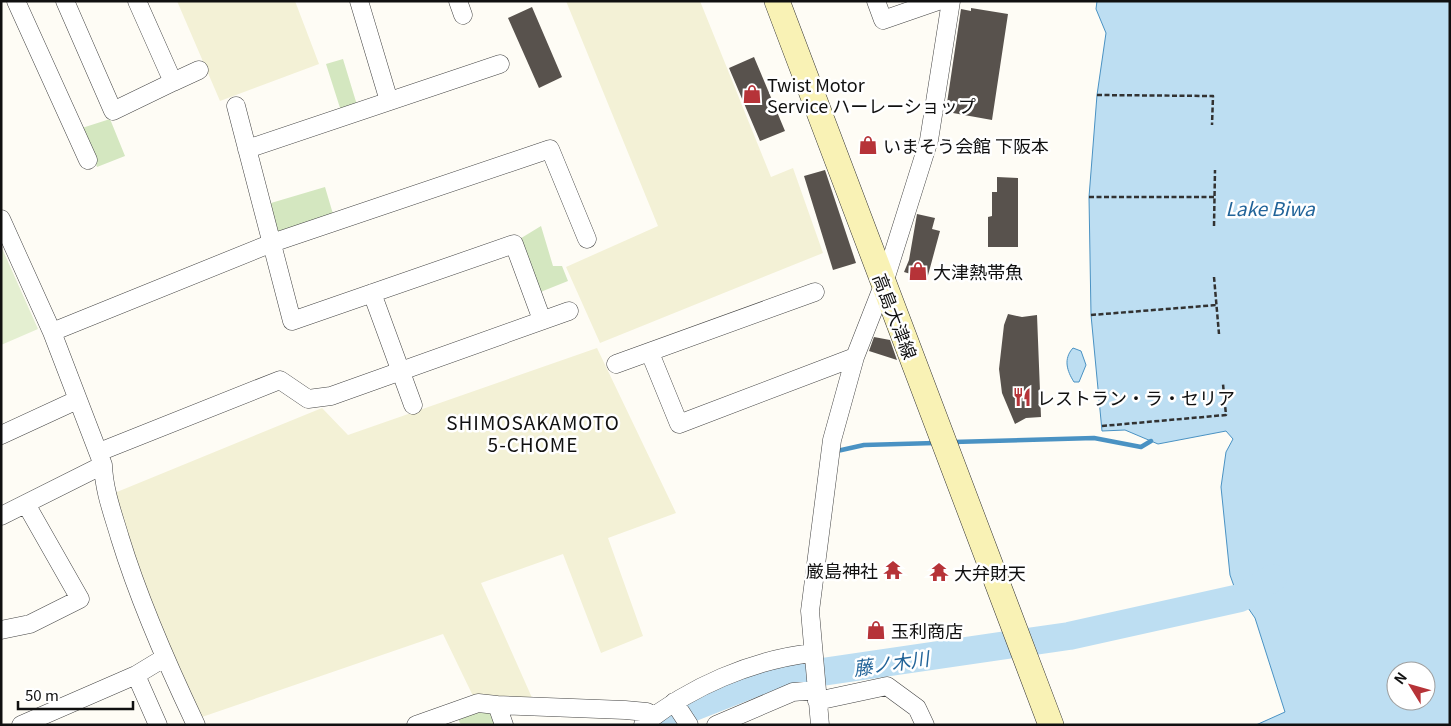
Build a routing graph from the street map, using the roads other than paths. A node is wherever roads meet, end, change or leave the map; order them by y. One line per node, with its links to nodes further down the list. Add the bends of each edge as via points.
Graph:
1 (16, 1): 15 (street)
2 (65, 1): 11 (street, via 113,111)
3 (138, 1): 11 (street)
4 (359, 1): 12 (street)
5 (777, 1): 19 (main road, 高島大津線)
6 (876, 1): 7 (street, via 882,20)
7 (938, 1)
8 (951, 1): 19 (street, via 929,140)
9 (500, 64): 12 (street)
10 (199, 70): 11 (street)
11 (173, 82)
12 (389, 101): 14 (street)
13 (236, 106): 14 (street)
14 (247, 148): 18 (street)
15 (88, 160)
16 (1, 219): 24 (street)
17 (587, 238): 18 (street, via 550,149)
18 (272, 243): 21 (street, via 292,321); 24 (street)
19 (884, 283): 26 (street); 52 (main road, 高島大津線)
20 (805, 290): 25 (street)
21 (372, 293): 23 (street, via 514,244); 28 (street)
22 (569, 310): 23 (street)
23 (542, 320): 28 (street)
24 (52, 332): 29 (street)
25 (650, 352): 26 (street, via 679,424); 27 (street)
26 (855, 357): 36 (street, via 832,440 810,611)
27 (616, 364)
28 (401, 371): 30 (street); 32 (street, via 331,396 308,399 280,380)
29 (77, 400): 31 (street); 32 (street)
30 (413, 405)
31 (1, 435)
32 (101, 458): 33 (street); 37 (street, via 104,485 129,566)
33 (26, 504): 34 (street); 35 (street, via 80,599 30,624)
34 (1, 516)
35 (1, 630)
36 (812, 656): 39 (street); 40 (street, via 791,656 758,664)
37 (164, 658): 38 (street); 45 (street)
38 (136, 676): 43 (street); 44 (street)
39 (816, 692): 49 (street, via 793,692); 50 (street); 51 (street, via 887,686 917,708)
40 (674, 702): 42 (street); 48 (street)
41 (497, 705): 42 (street, via 647,712); 46 (street, via 478,703); 47 (street)
42 (648, 720)
43 (21, 725)
44 (158, 725)
45 (196, 725)
46 (416, 725)
47 (504, 725)
48 (688, 725)
49 (716, 725)
50 (820, 725)
51 (925, 725)
52 (1051, 725)

